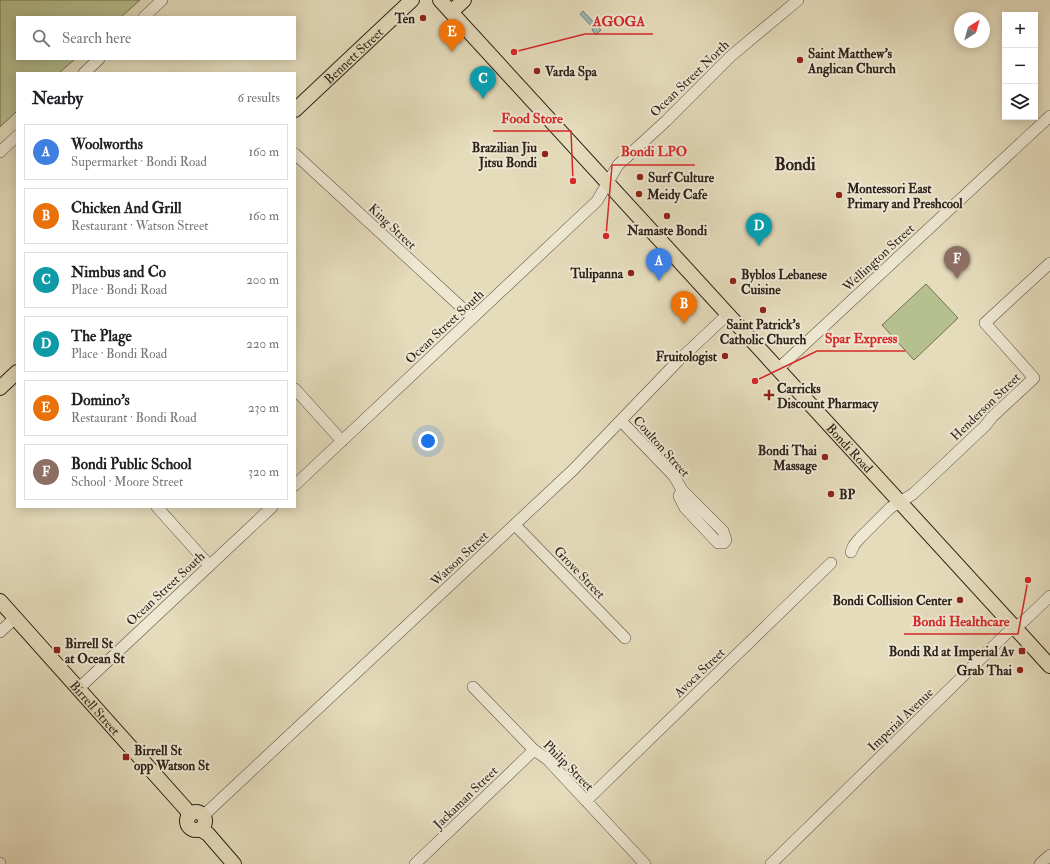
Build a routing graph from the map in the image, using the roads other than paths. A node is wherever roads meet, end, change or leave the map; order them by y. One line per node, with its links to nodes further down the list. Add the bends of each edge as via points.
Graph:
1 (162, 0): 7 (street)
2 (412, 0): 10 (main road, Bennett Street)
3 (440, 0): 6 (main road, Bondi Road)
4 (464, 0): 6 (main road)
5 (798, 0): 15 (street, Ocean Street North, via 717,68 666,121 618,164)
6 (451, 12): 15 (main road, Bondi Road)
7 (145, 16)
8 (98, 60): 9 (street)
9 (85, 72)
10 (296, 109)
11 (1050, 116): 19 (street, Wellington Street)
12 (16, 137): 13 (street)
13 (0, 152)
14 (296, 155): 18 (street, King Street)
15 (607, 183): 17 (main road, Bondi Road); 18 (street, Ocean Street South, via 597,202)
16 (1050, 263): 27 (street, Henderson Street, via 985,323 1034,378 913,494)
17 (728, 314): 19 (main road, Bondi Road); 23 (street, Watson Street, via 678,361)
18 (473, 318): 24 (street, Ocean Street South)
19 (778, 369): 27 (main road, Bondi Road)
20 (16, 373): 21 (main road)
21 (0, 388)
22 (296, 389): 24 (street)
23 (621, 421): 26 (street, Coulton Street, via 674,476); 30 (street, Watson Street)
24 (342, 441): 25 (street, Ocean Street South)
25 (296, 484)
26 (682, 490): 26 (street, Coulton Street, via 723,532 726,536 724,543 718,543 685,508 679,496)
27 (901, 502): 31 (street, via 890,508 860,538); 37 (main road, Bondi Road)
28 (158, 508): 33 (street)
29 (271, 508): 33 (street, Ocean Street South)
30 (515, 525): 39 (street, Grove Street); 45 (street, Watson Street)
31 (851, 552)
32 (831, 564): 44 (street, Avoca Street)
33 (209, 565): 42 (street, Ocean Street South)
34 (1050, 596): 37 (street, Imperial Avenue)
35 (0, 601): 36 (main road, Birrell Street)
36 (15, 618): 38 (street); 42 (main road, Birrell Street)
37 (1015, 628): 40 (main road, Bondi Road); 50 (street, Imperial Avenue)
38 (0, 632)
39 (625, 638)
40 (1050, 666)
41 (473, 687): 43 (street, Philip Street)
42 (78, 689): 45 (main road, Birrell Street)
43 (534, 750): 44 (street, Philip Street, via 547,759); 48 (street, Jackaman Street)
44 (586, 801): 49 (street, Philip Street)
45 (198, 820): 47 (main road, Birrell Street)
46 (1050, 855): 51 (street)
47 (234, 864)
48 (415, 864)
49 (645, 864)
50 (771, 864)
51 (1040, 864)

